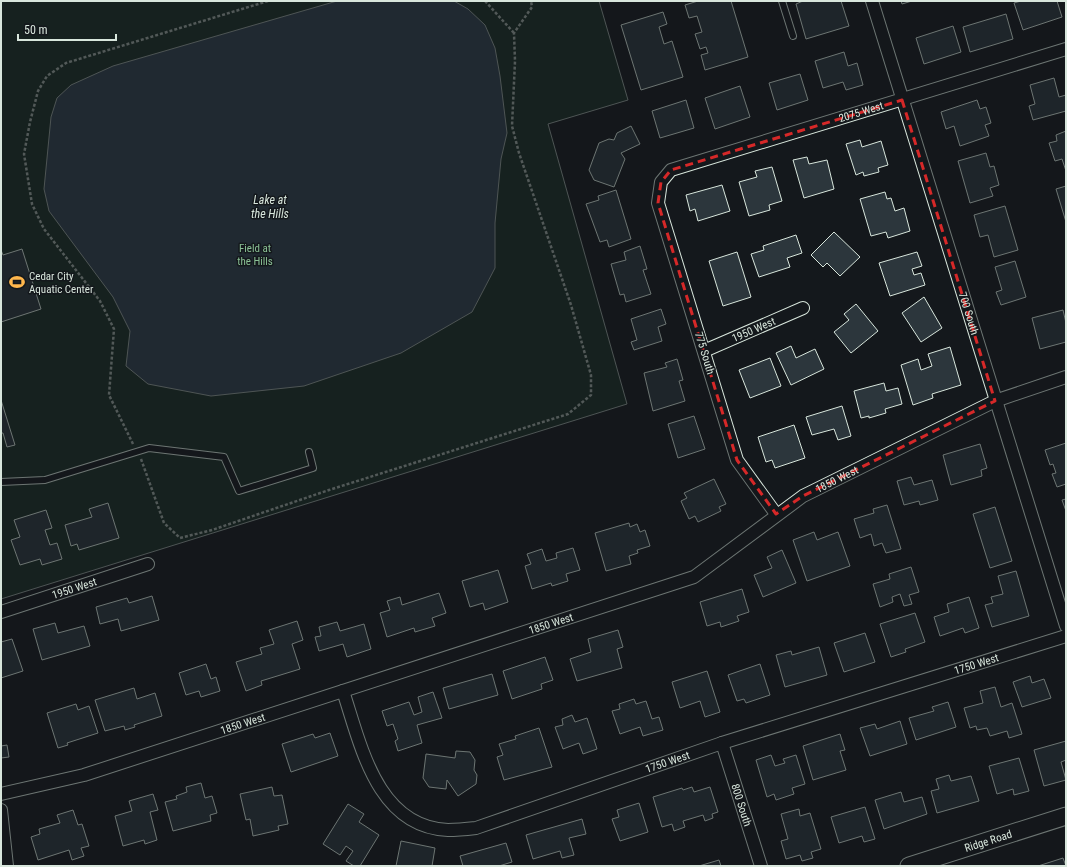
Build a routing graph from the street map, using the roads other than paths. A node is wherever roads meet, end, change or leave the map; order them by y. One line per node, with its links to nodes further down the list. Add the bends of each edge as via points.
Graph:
1 (782, 1): 3 (lane)
2 (872, 1): 5 (street, 700 South)
3 (793, 36)
4 (1066, 49): 5 (street, 2075 West)
5 (902, 100): 6 (street, 2075 West, via 671,170); 10 (street, 700 South)
6 (661, 182): 8 (street, 775 South, via 658,203)
7 (803, 308): 8 (street, 1950 West)
8 (704, 351): 13 (street, 775 South, via 737,460)
9 (1066, 377): 10 (street, 1850 West)
10 (995, 401): 13 (street, 1850 West, via 803,496); 16 (street, 700 South)
11 (309, 452): 12 (lane, via 313,468 239,491 224,457 149,448 45,480)
12 (1, 482)
13 (776, 514): 18 (street, 1850 West, via 694,577)
14 (148, 564): 15 (street, 1950 West)
15 (1, 612)
16 (1066, 626)
17 (1066, 636): 19 (street, 1750 West)
18 (344, 691): 19 (street, 1750 West, via 368,766 381,790 398,810 421,824 448,830 476,828); 20 (street, 1850 West, via 84,775)
19 (722, 743): 24 (street, 800 South)
20 (1, 794)
21 (1, 810): 23 (street)
22 (1066, 816): 25 (street, Ridge Road)
23 (7, 866)
24 (761, 866)
25 (909, 866)

